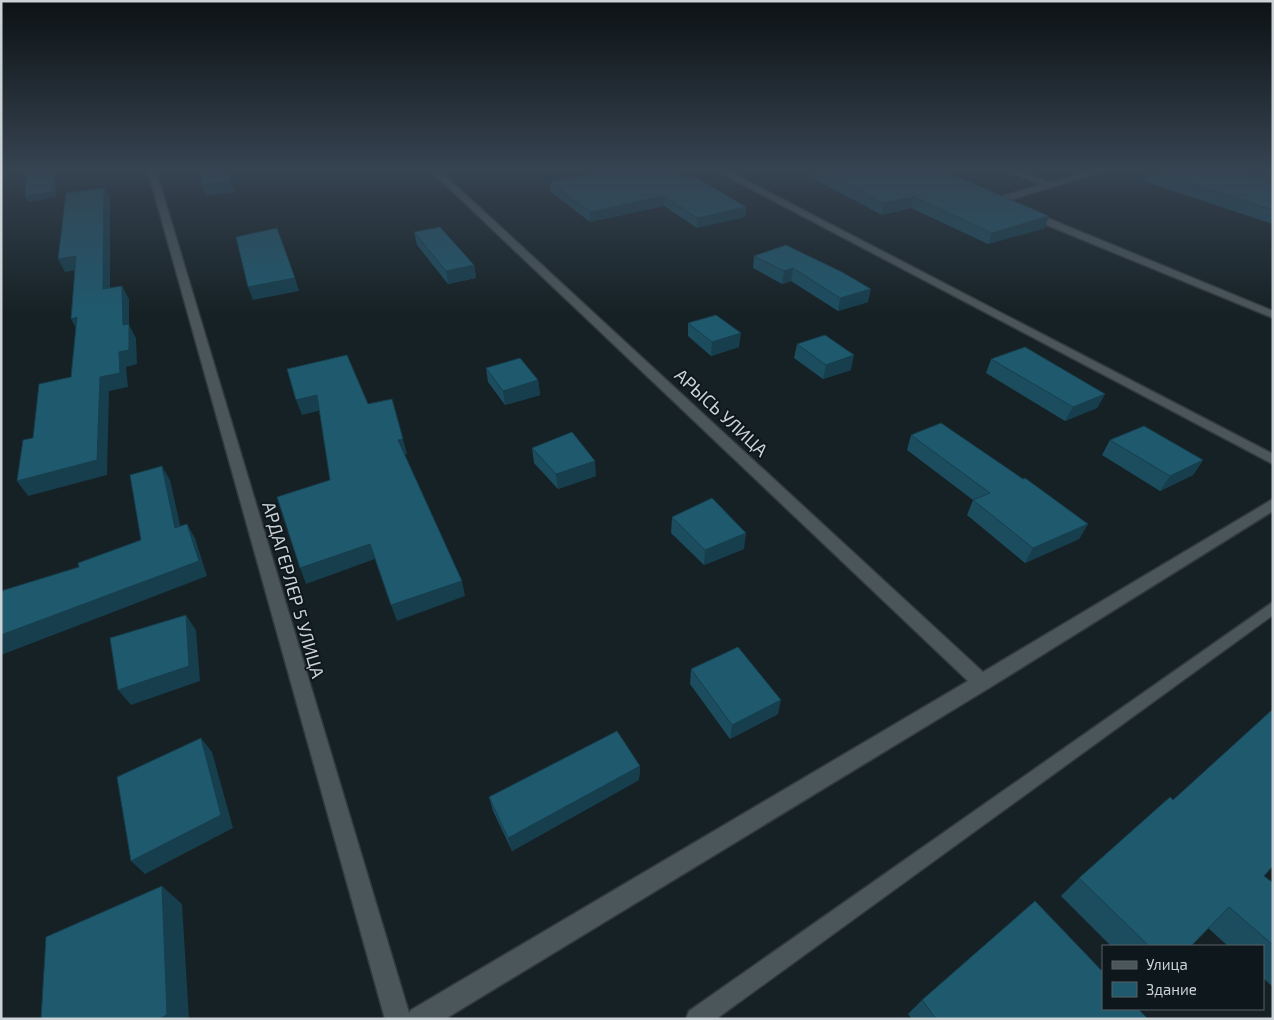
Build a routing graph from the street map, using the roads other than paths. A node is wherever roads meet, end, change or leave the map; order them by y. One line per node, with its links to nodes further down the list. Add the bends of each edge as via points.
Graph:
1 (166, 219): 10 (street, АРДАГЕРЛЕР 5 УЛИЦА)
2 (486, 219): 9 (street, АРЫСЬ УЛИЦА)
3 (812, 219): 6 (street)
4 (1039, 219): 5 (street)
5 (1273, 315)
6 (1273, 460)
7 (1273, 504): 9 (street)
8 (1273, 607): 12 (lane)
9 (982, 682): 11 (street)
10 (398, 1019)
11 (420, 1019)
12 (697, 1019)

